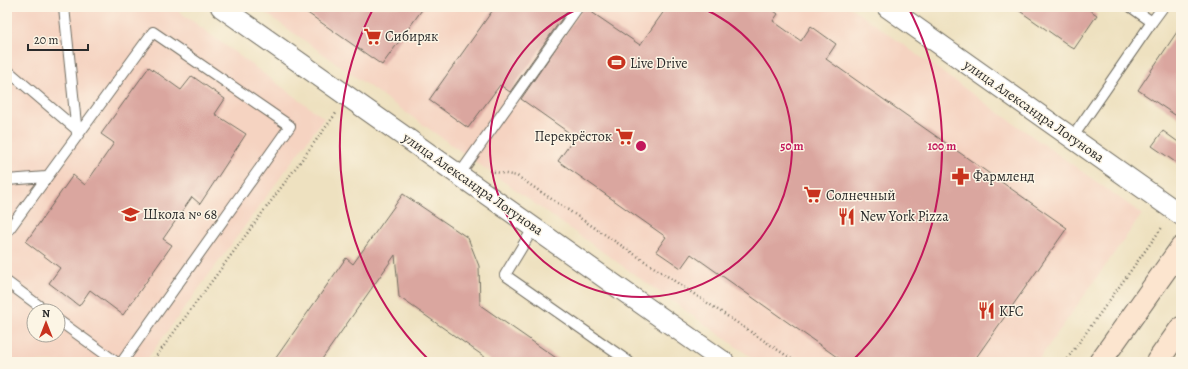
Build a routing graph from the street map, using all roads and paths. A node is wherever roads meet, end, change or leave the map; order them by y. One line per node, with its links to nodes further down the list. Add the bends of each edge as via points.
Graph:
1 (64, 7): 10 (lane)
2 (221, 7): 9 (street, улица Александра Логунова)
3 (578, 7): 12 (lane)
4 (887, 7): 11 (street, улица Александра Логунова)
5 (1131, 7): 7 (lane)
6 (1163, 7): 7 (lane)
7 (1152, 22): 11 (lane)
8 (7, 70): 10 (lane)
9 (348, 96): 12 (street, улица Александра Логунова); 25 (path)
10 (76, 132): 13 (lane); 24 (lane, via 153,32 290,126)
11 (1072, 138): 15 (street, улица Александра Логунова)
12 (462, 171): 16 (street, улица Александра Логунова); 28 (path, via 517,176)
13 (46, 177): 14 (lane); 17 (lane)
14 (7, 180)
15 (1178, 212): 29 (path)
16 (534, 227): 26 (lane, via 506,275); 27 (street, улица Александра Логунова)
17 (7, 232)
18 (1181, 248): 30 (main road)
19 (7, 282): 20 (lane)
20 (35, 303)
21 (66, 326): 23 (lane)
22 (1181, 328): 31 (main road)
23 (116, 362)
24 (122, 362)
25 (152, 362)
26 (629, 362)
27 (724, 362)
28 (796, 362)
29 (1065, 362)
30 (1100, 362)
31 (1157, 362)

